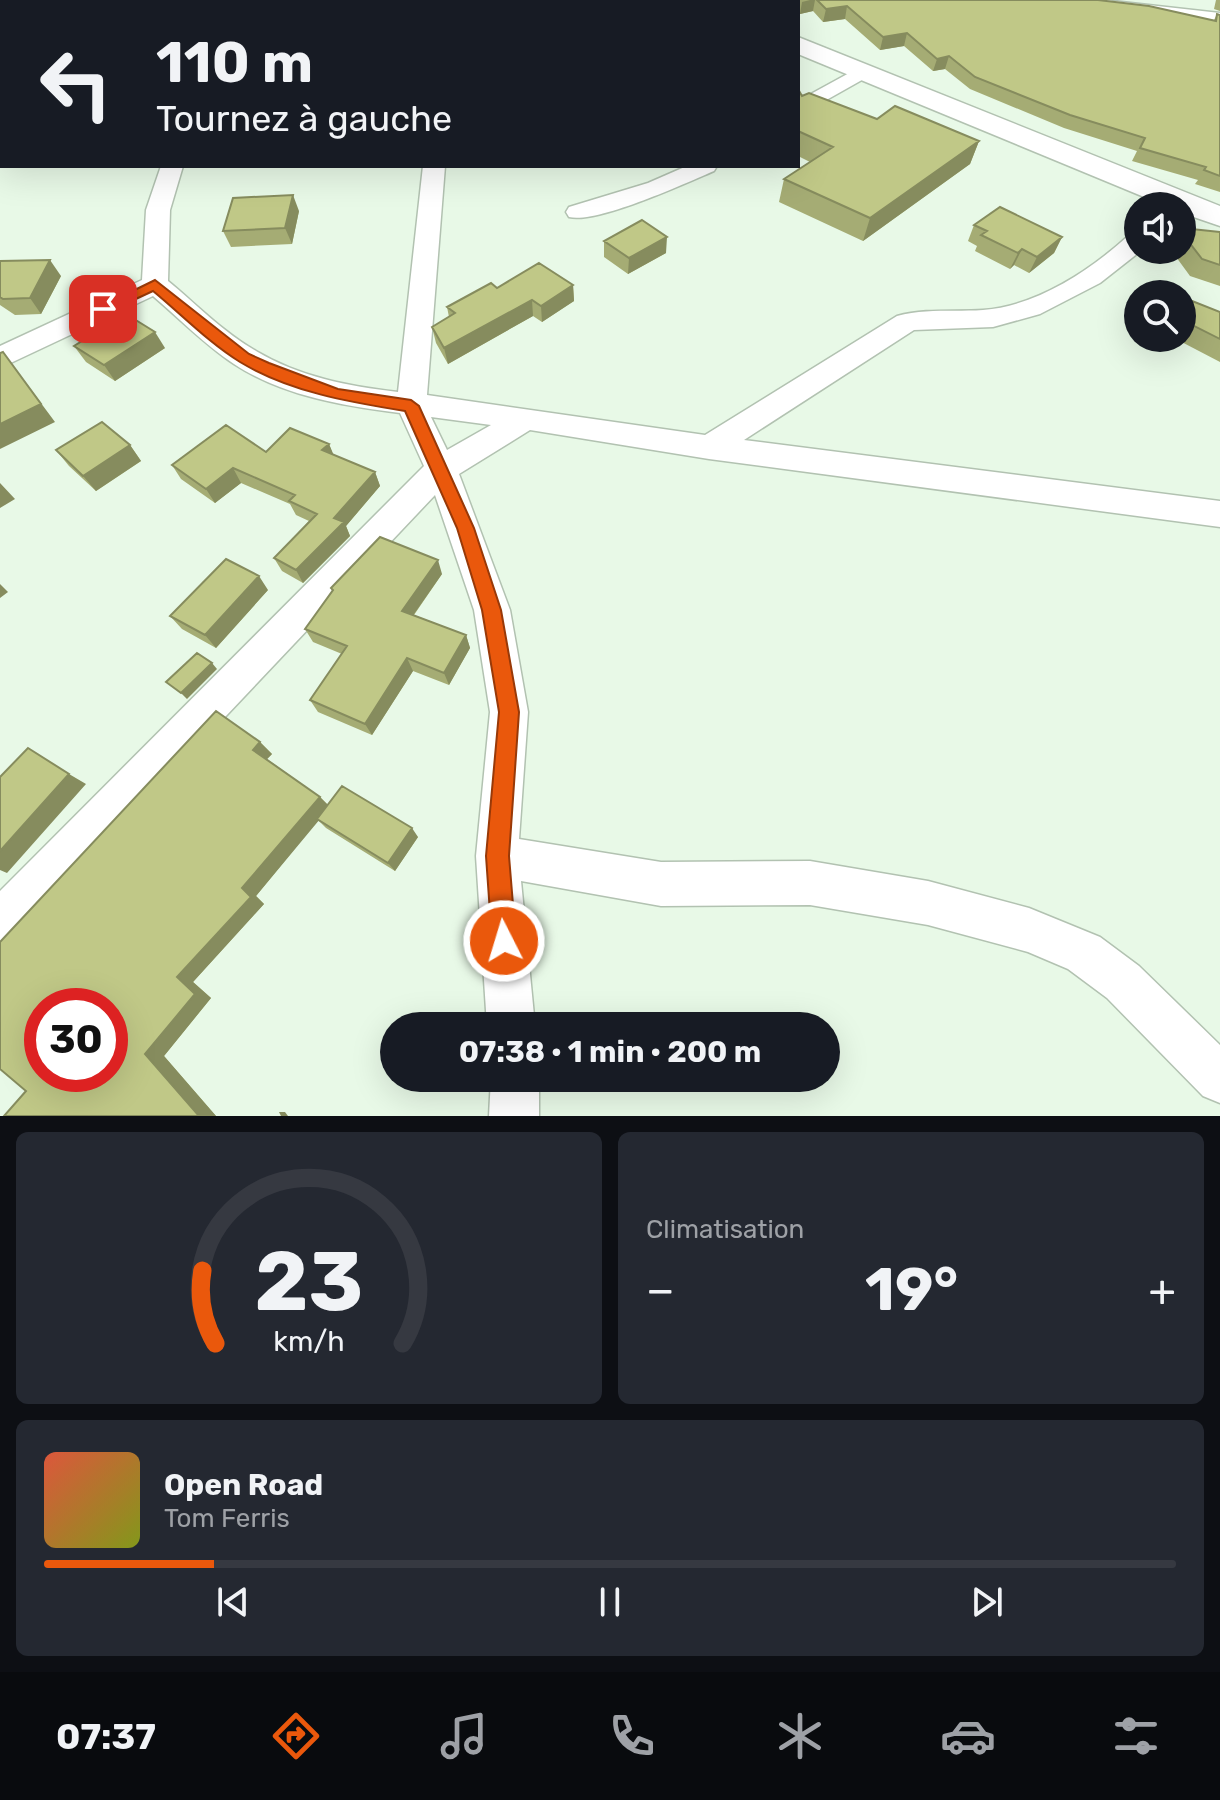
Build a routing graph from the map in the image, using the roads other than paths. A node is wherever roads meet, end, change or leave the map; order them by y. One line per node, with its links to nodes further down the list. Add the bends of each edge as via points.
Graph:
1 (1056, 0): 2 (street)
2 (1220, 19)
3 (800, 46): 4 (street)
4 (862, 72): 5 (street); 9 (street)
5 (800, 109)
6 (171, 168): 14 (street, via 154,221)
7 (434, 168): 16 (street)
8 (701, 168): 11 (street)
9 (1146, 192)
10 (1196, 210): 12 (street)
11 (578, 212)
12 (1220, 217)
13 (1124, 250): 18 (street, via 1086,279 1031,308 990,319 907,322)
14 (155, 284): 15 (street); 16 (street, via 257,364 336,395)
15 (0, 358)
16 (411, 406): 17 (street); 19 (street)
17 (526, 418): 18 (street); 19 (street)
18 (709, 447): 20 (street)
19 (441, 469): 21 (street, via 492,610 509,712); 22 (street)
20 (1220, 514)
21 (497, 856): 23 (street); 24 (street, via 661,884 810,883 928,903 1029,930 1084,953 1123,982)
22 (0, 922)
23 (510, 1012)
24 (1220, 1079)
25 (515, 1092): 26 (street)
26 (514, 1116)

